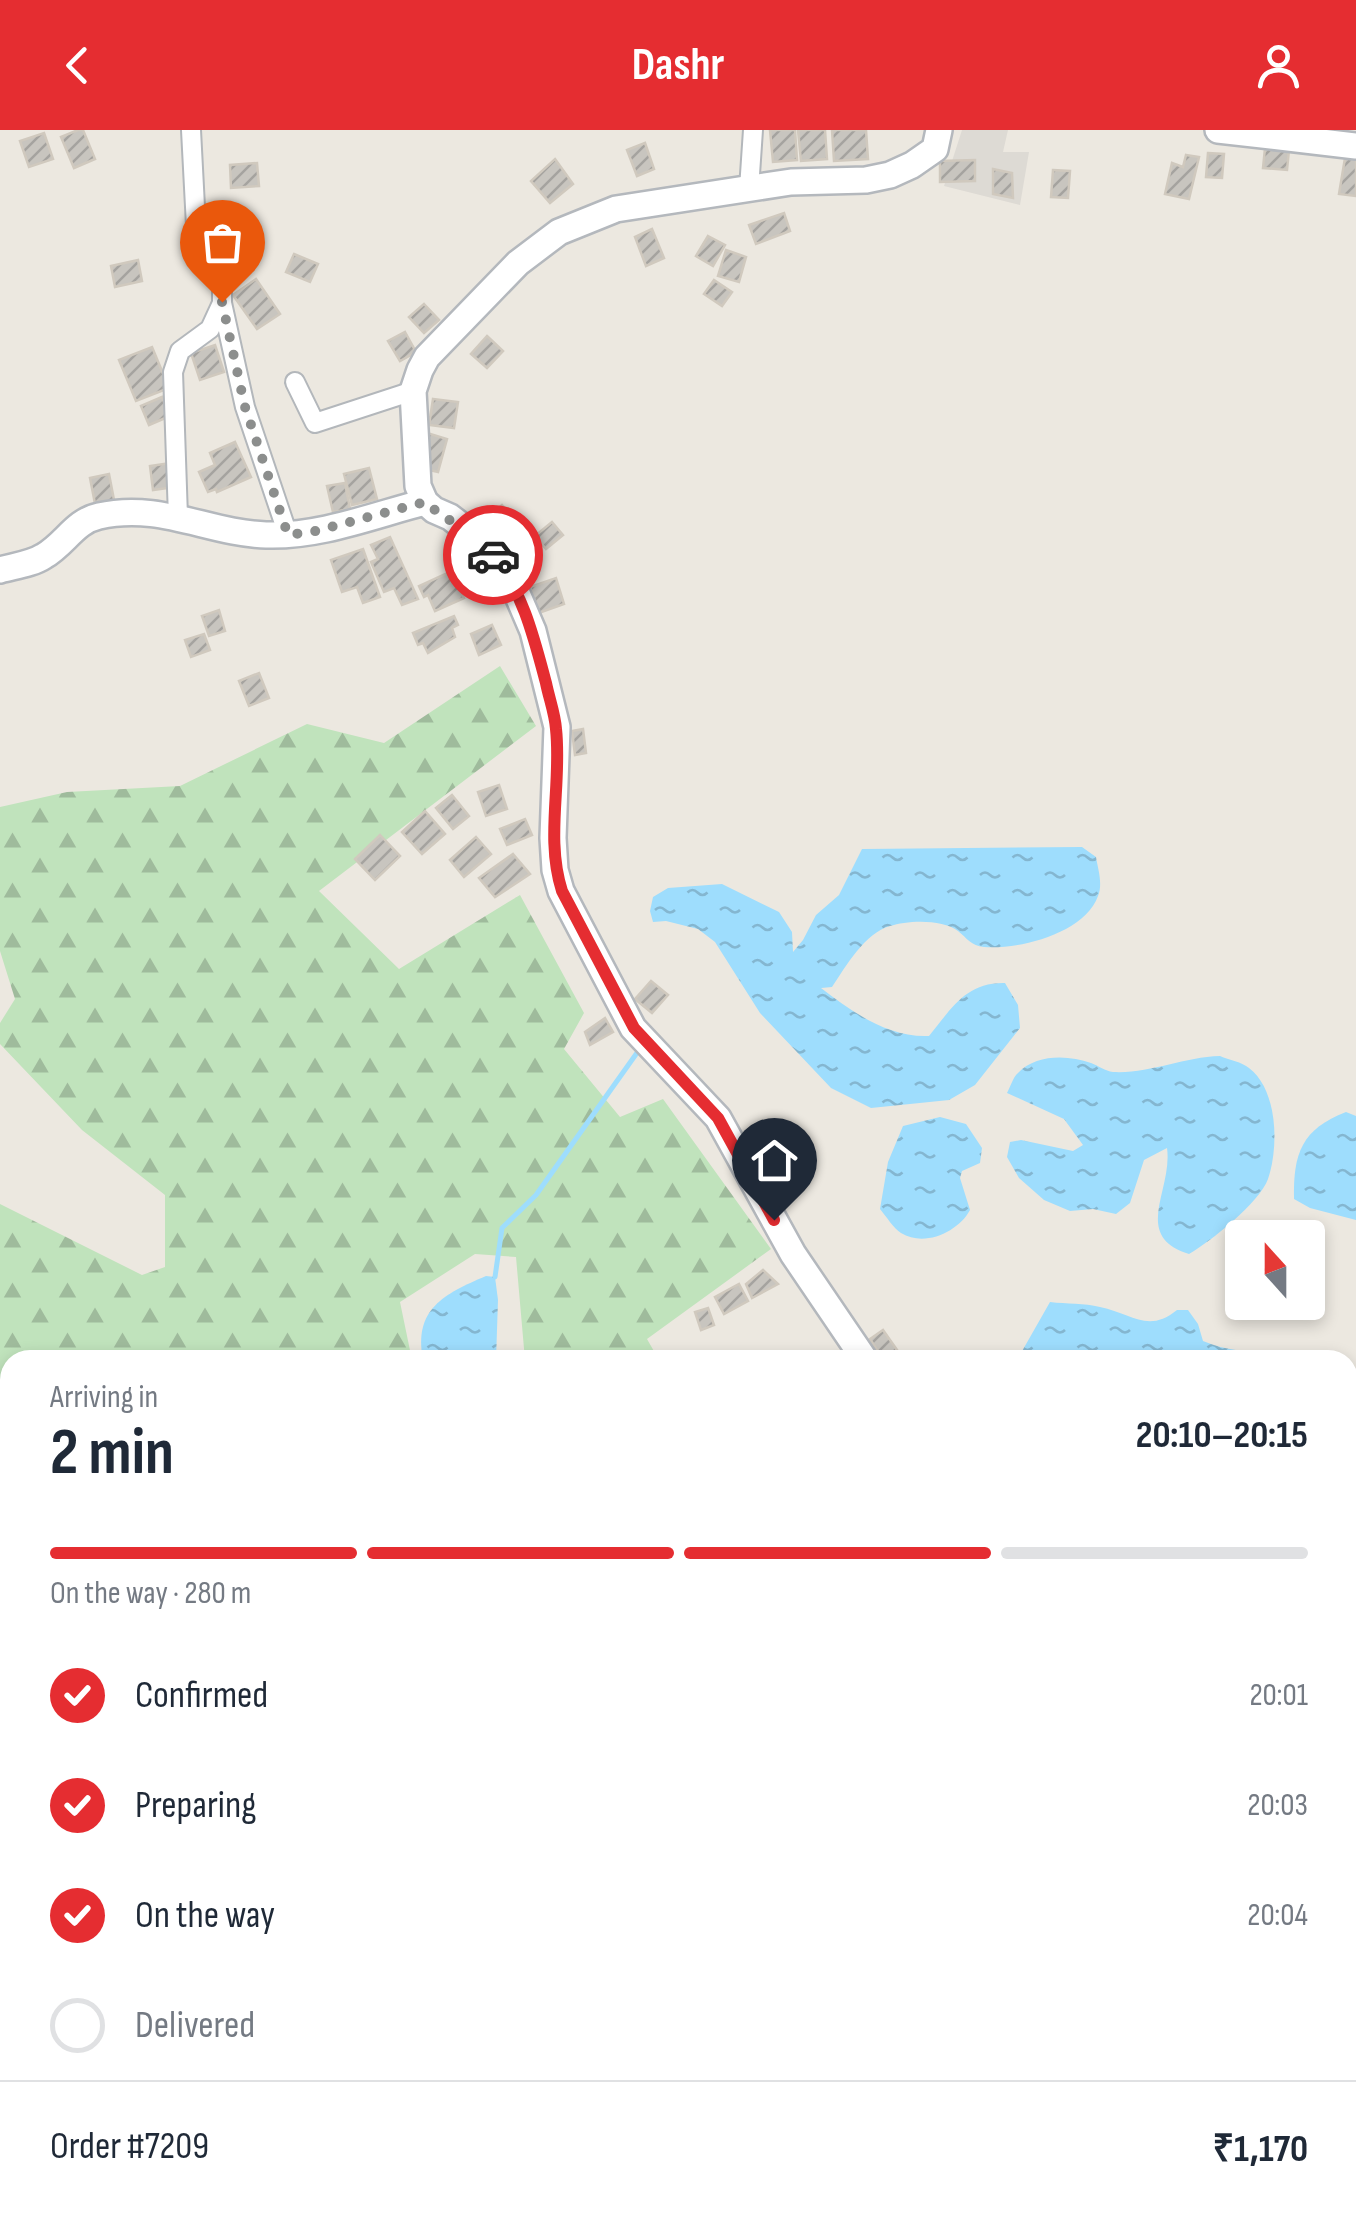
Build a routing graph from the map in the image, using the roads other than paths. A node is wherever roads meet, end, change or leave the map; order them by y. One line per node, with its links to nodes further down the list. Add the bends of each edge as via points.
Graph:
1 (191, 130): 7 (street, via 196,226 222,284)
2 (753, 130): 6 (street)
3 (939, 130): 6 (main road, via 935,149 890,175)
4 (1218, 130): 5 (main road)
5 (1356, 146)
6 (749, 189): 9 (main road, via 616,209 559,232 518,263 427,356)
7 (222, 302): 11 (street, via 210,330 180,352 174,372); 12 (street, via 245,407)
8 (294, 382): 9 (street, via 315,423)
9 (413, 391): 10 (main road, via 418,486)
10 (425, 502): 12 (main road); 14 (main road, via 486,545 509,575 532,631 556,727 553,838 562,891 634,1028 718,1118 793,1254)
11 (178, 517): 12 (main road); 13 (main road, via 96,516 40,559)
12 (288, 535)
13 (0, 570)
14 (858, 1350)

